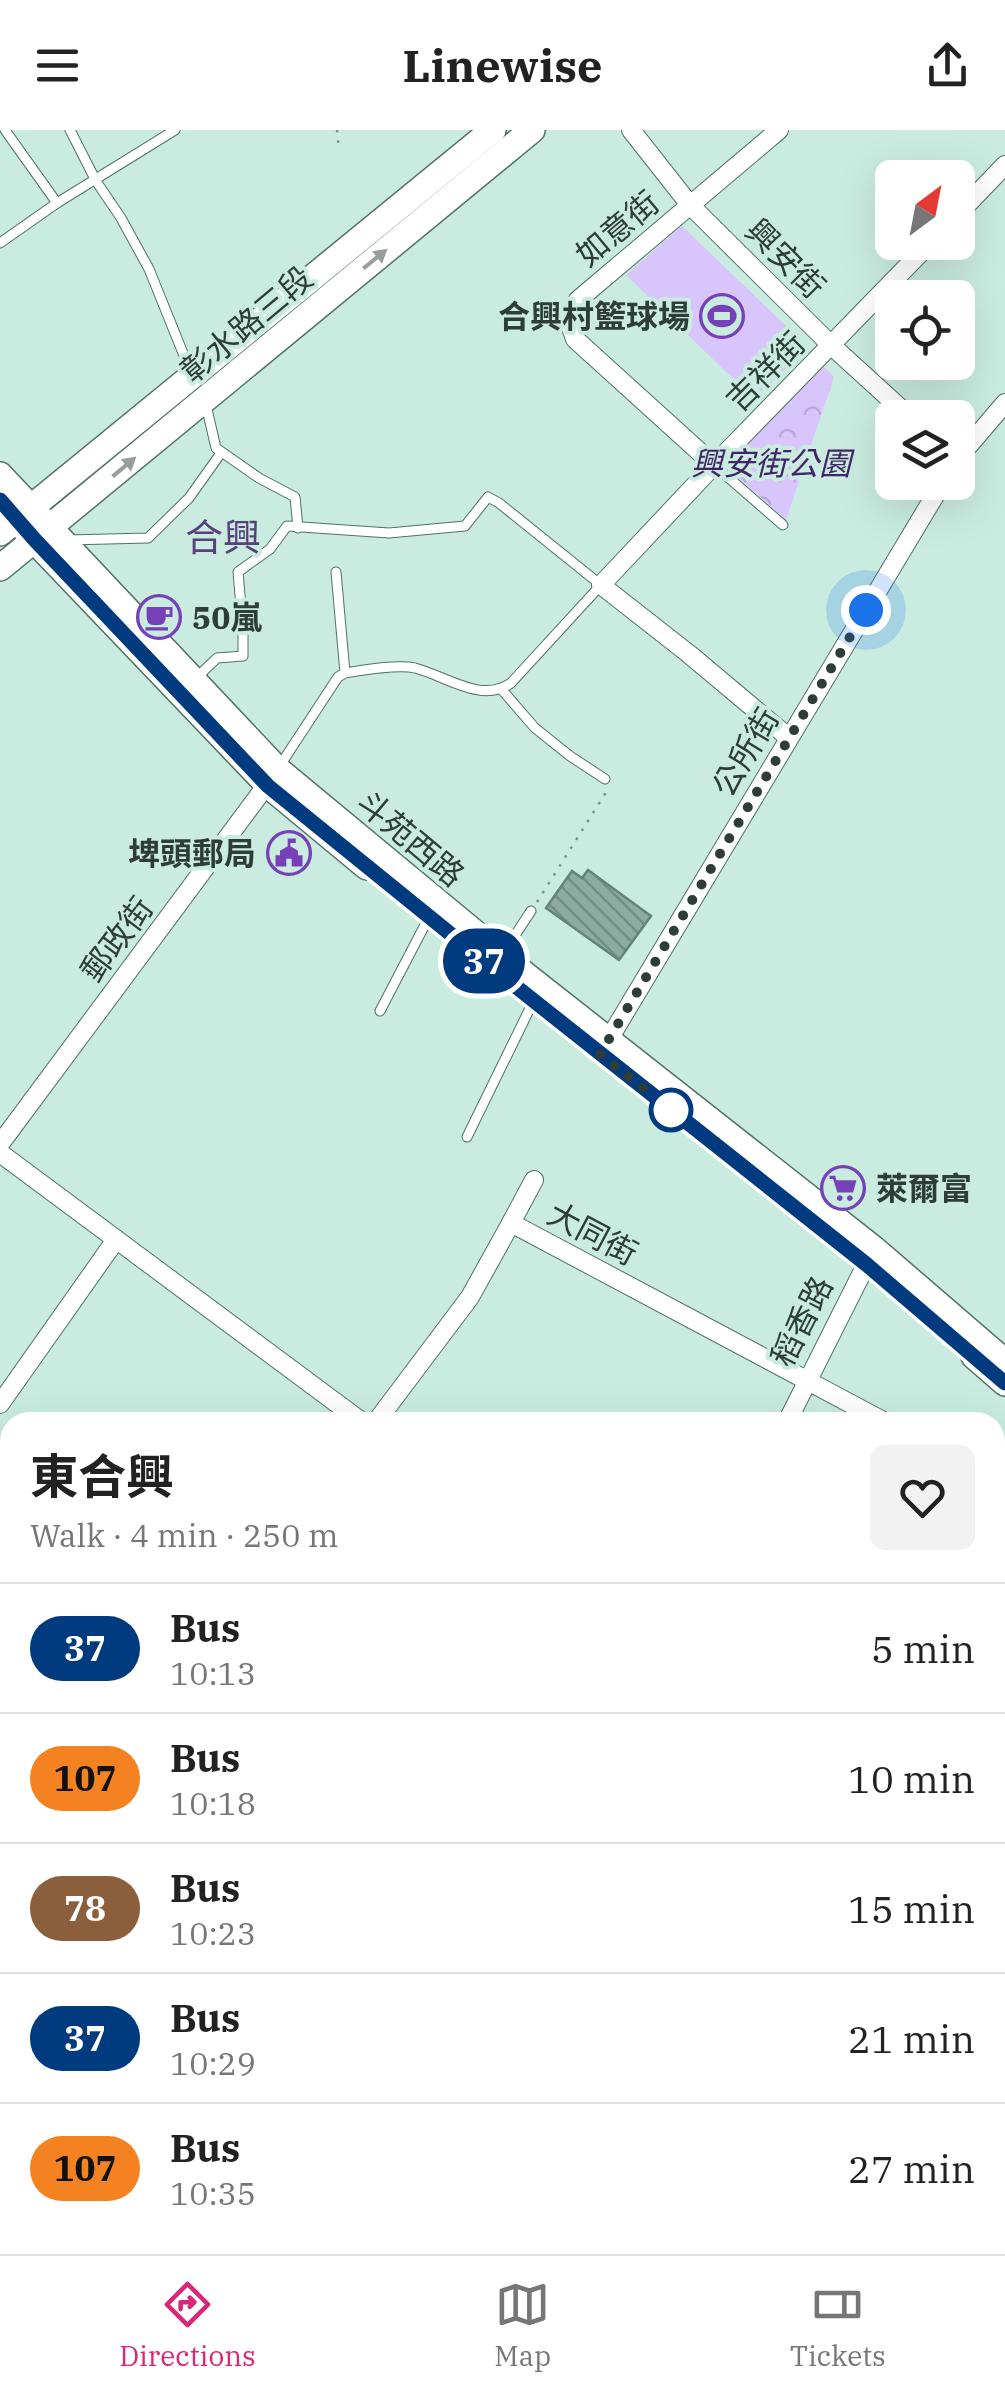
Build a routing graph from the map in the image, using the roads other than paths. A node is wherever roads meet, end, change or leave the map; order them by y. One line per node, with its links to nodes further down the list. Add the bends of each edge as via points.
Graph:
1 (5, 130): 11 (lane)
2 (70, 130): 9 (lane)
3 (175, 130): 9 (lane)
4 (494, 130): 16 (main road, 彰水路三段)
5 (532, 130): 17 (main road, 彰水路三段, one-way to 5)
6 (630, 130): 12 (street, 興安街)
7 (778, 130): 12 (street, 如意街)
8 (1005, 165): 10 (street)
9 (96, 180): 11 (lane); 16 (lane, via 149,269)
10 (975, 196)
11 (57, 203): 13 (lane)
12 (690, 206): 15 (street, 興安街); 22 (street, 如意街, via 578,300 568,319 575,339)
13 (0, 243)
14 (914, 260): 15 (street, 吉祥街)
15 (832, 346): 18 (street, 興安街); 22 (street, 吉祥街)
16 (192, 375): 17 (lane); 25 (main road, 彰水路三段)
17 (204, 400): 21 (lane); 28 (main road, 彰水路三段, one-way to 17)
18 (890, 400)
19 (1005, 403): 20 (street)
20 (975, 438)
21 (222, 453): 27 (lane, via 295,497); 28 (lane, via 148,538)
22 (714, 464): 26 (lane); 31 (street, 吉祥街)
23 (0, 475): 25 (main road, 斗苑西路)
24 (932, 500): 35 (street, 公所街)
25 (12, 515): 28 (main road, 斗苑西路)
26 (782, 525)
27 (298, 528): 31 (lane, via 389,533 466,526 488,497); 33 (lane, via 287,526 270,549 238,572 243,656 217,658)
28 (48, 537): 29 (main road, 彰水路三段); 33 (main road, 斗苑西路); 36 (main road, 斗苑西路)
29 (0, 568)
30 (336, 572): 32 (lane)
31 (601, 585): 34 (lane); 35 (street)
32 (344, 673): 34 (lane, via 412,667 483,692); 36 (lane)
33 (194, 680): 36 (main road, 斗苑西路)
34 (502, 690): 37 (lane, via 535,728)
35 (788, 738): 43 (street, 公所街)
36 (272, 777): 39 (main road, 斗苑西路); 40 (main road, 斗苑西路); 45 (street, 郵政街)
37 (605, 778)
38 (531, 910): 40 (lane)
39 (429, 917): 40 (main road, 斗苑西路); 42 (lane)
40 (496, 961): 41 (main road, 斗苑西路); 43 (main road, 斗苑西路)
41 (534, 1000): 43 (main road, 斗苑西路); 44 (lane)
42 (380, 1011)
43 (604, 1047): 50 (main road, 斗苑西路)
44 (468, 1138)
45 (0, 1144)
46 (0, 1153): 49 (street)
47 (534, 1180): 48 (street)
48 (511, 1223): 52 (street, 大同街); 56 (street, 大同街, via 470,1297)
49 (115, 1241): 54 (street); 55 (street)
50 (870, 1257): 51 (main road, 斗苑西路); 52 (street, 稻香路); 53 (main road, 斗苑西路)
51 (1005, 1362)
52 (806, 1381): 57 (street, 稻香路); 58 (street, 大同街)
53 (1005, 1383)
54 (0, 1404)
55 (348, 1412)
56 (384, 1412)
57 (792, 1412)
58 (865, 1412)

